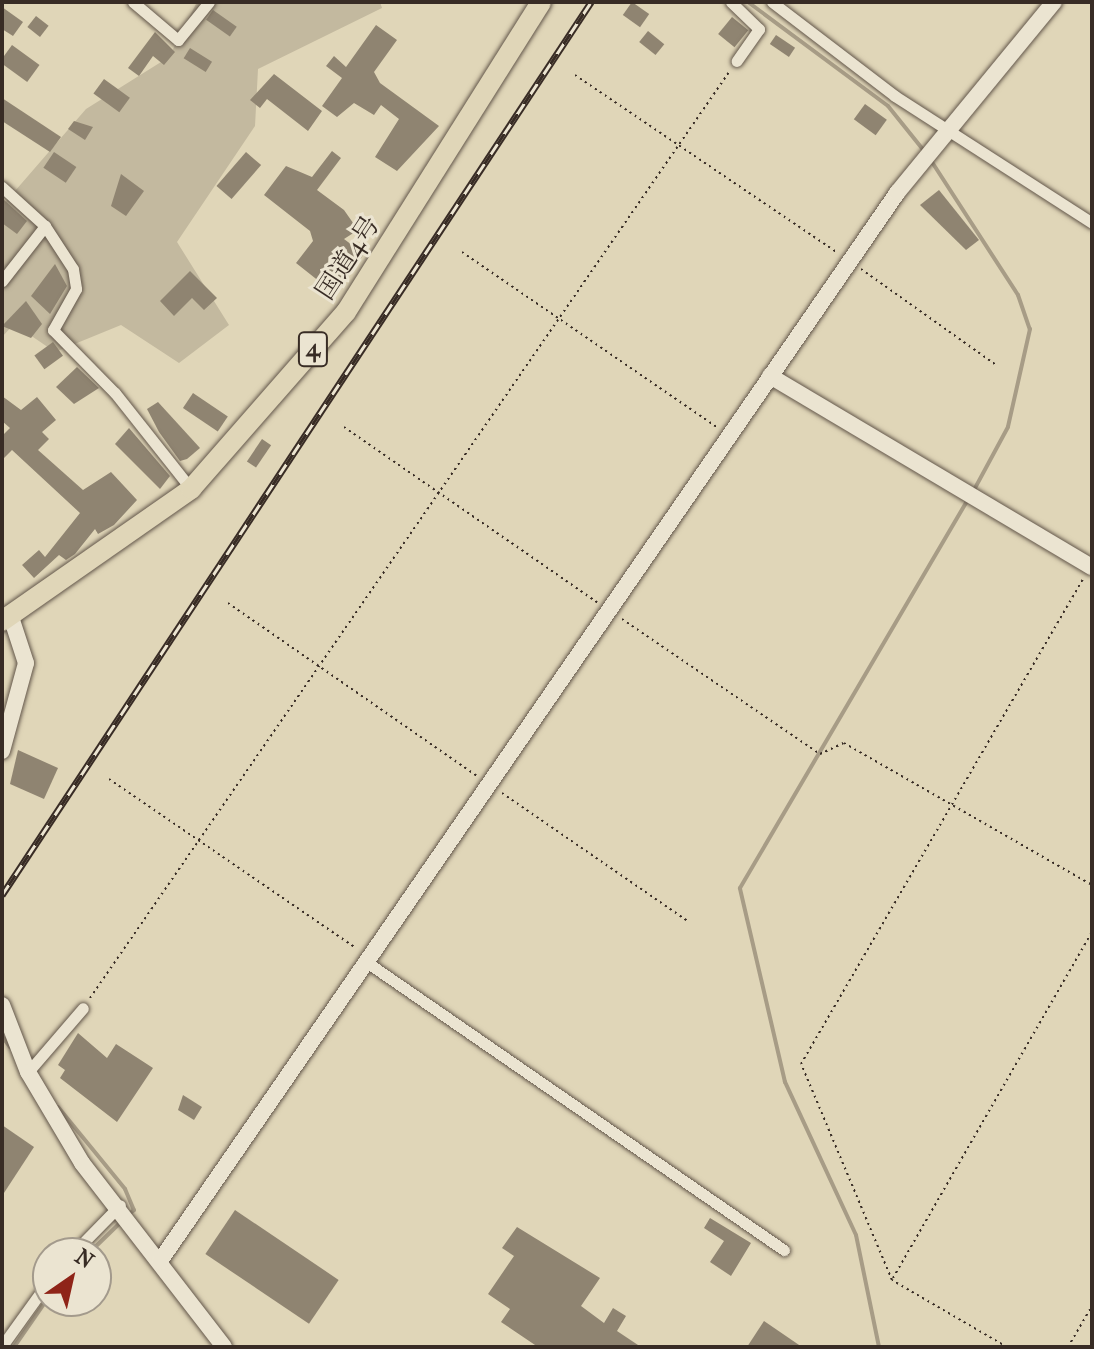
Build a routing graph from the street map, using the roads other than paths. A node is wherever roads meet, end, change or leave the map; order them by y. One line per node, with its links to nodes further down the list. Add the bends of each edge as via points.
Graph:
1 (133, 2): 2 (street, via 178,40)
2 (209, 2)
3 (541, 2): 14 (highway, 国道4号 / 4, via 346,312)
4 (731, 2): 7 (street, via 759,29)
5 (772, 2): 8 (street)
6 (1054, 2): 8 (street)
7 (737, 61)
8 (943, 129): 10 (street); 13 (street)
9 (2, 187): 11 (street)
10 (1092, 223)
11 (45, 226): 12 (street); 14 (street, via 76,289 53,330 115,393)
12 (2, 281)
13 (770, 376): 15 (street); 18 (street)
14 (191, 489): 16 (highway, 国道4号 / 4)
15 (1091, 567)
16 (6, 619): 17 (street, via 26,663)
17 (2, 751)
18 (367, 959): 24 (street); 25 (street)
19 (2, 1005): 21 (street)
20 (83, 1008): 21 (street)
21 (28, 1072): 22 (street, via 82,1163)
22 (120, 1205): 23 (street); 25 (street)
23 (89, 1237)
24 (784, 1250)
25 (160, 1261): 28 (street)
26 (32, 1304): 27 (street)
27 (2, 1346)
28 (224, 1347)

